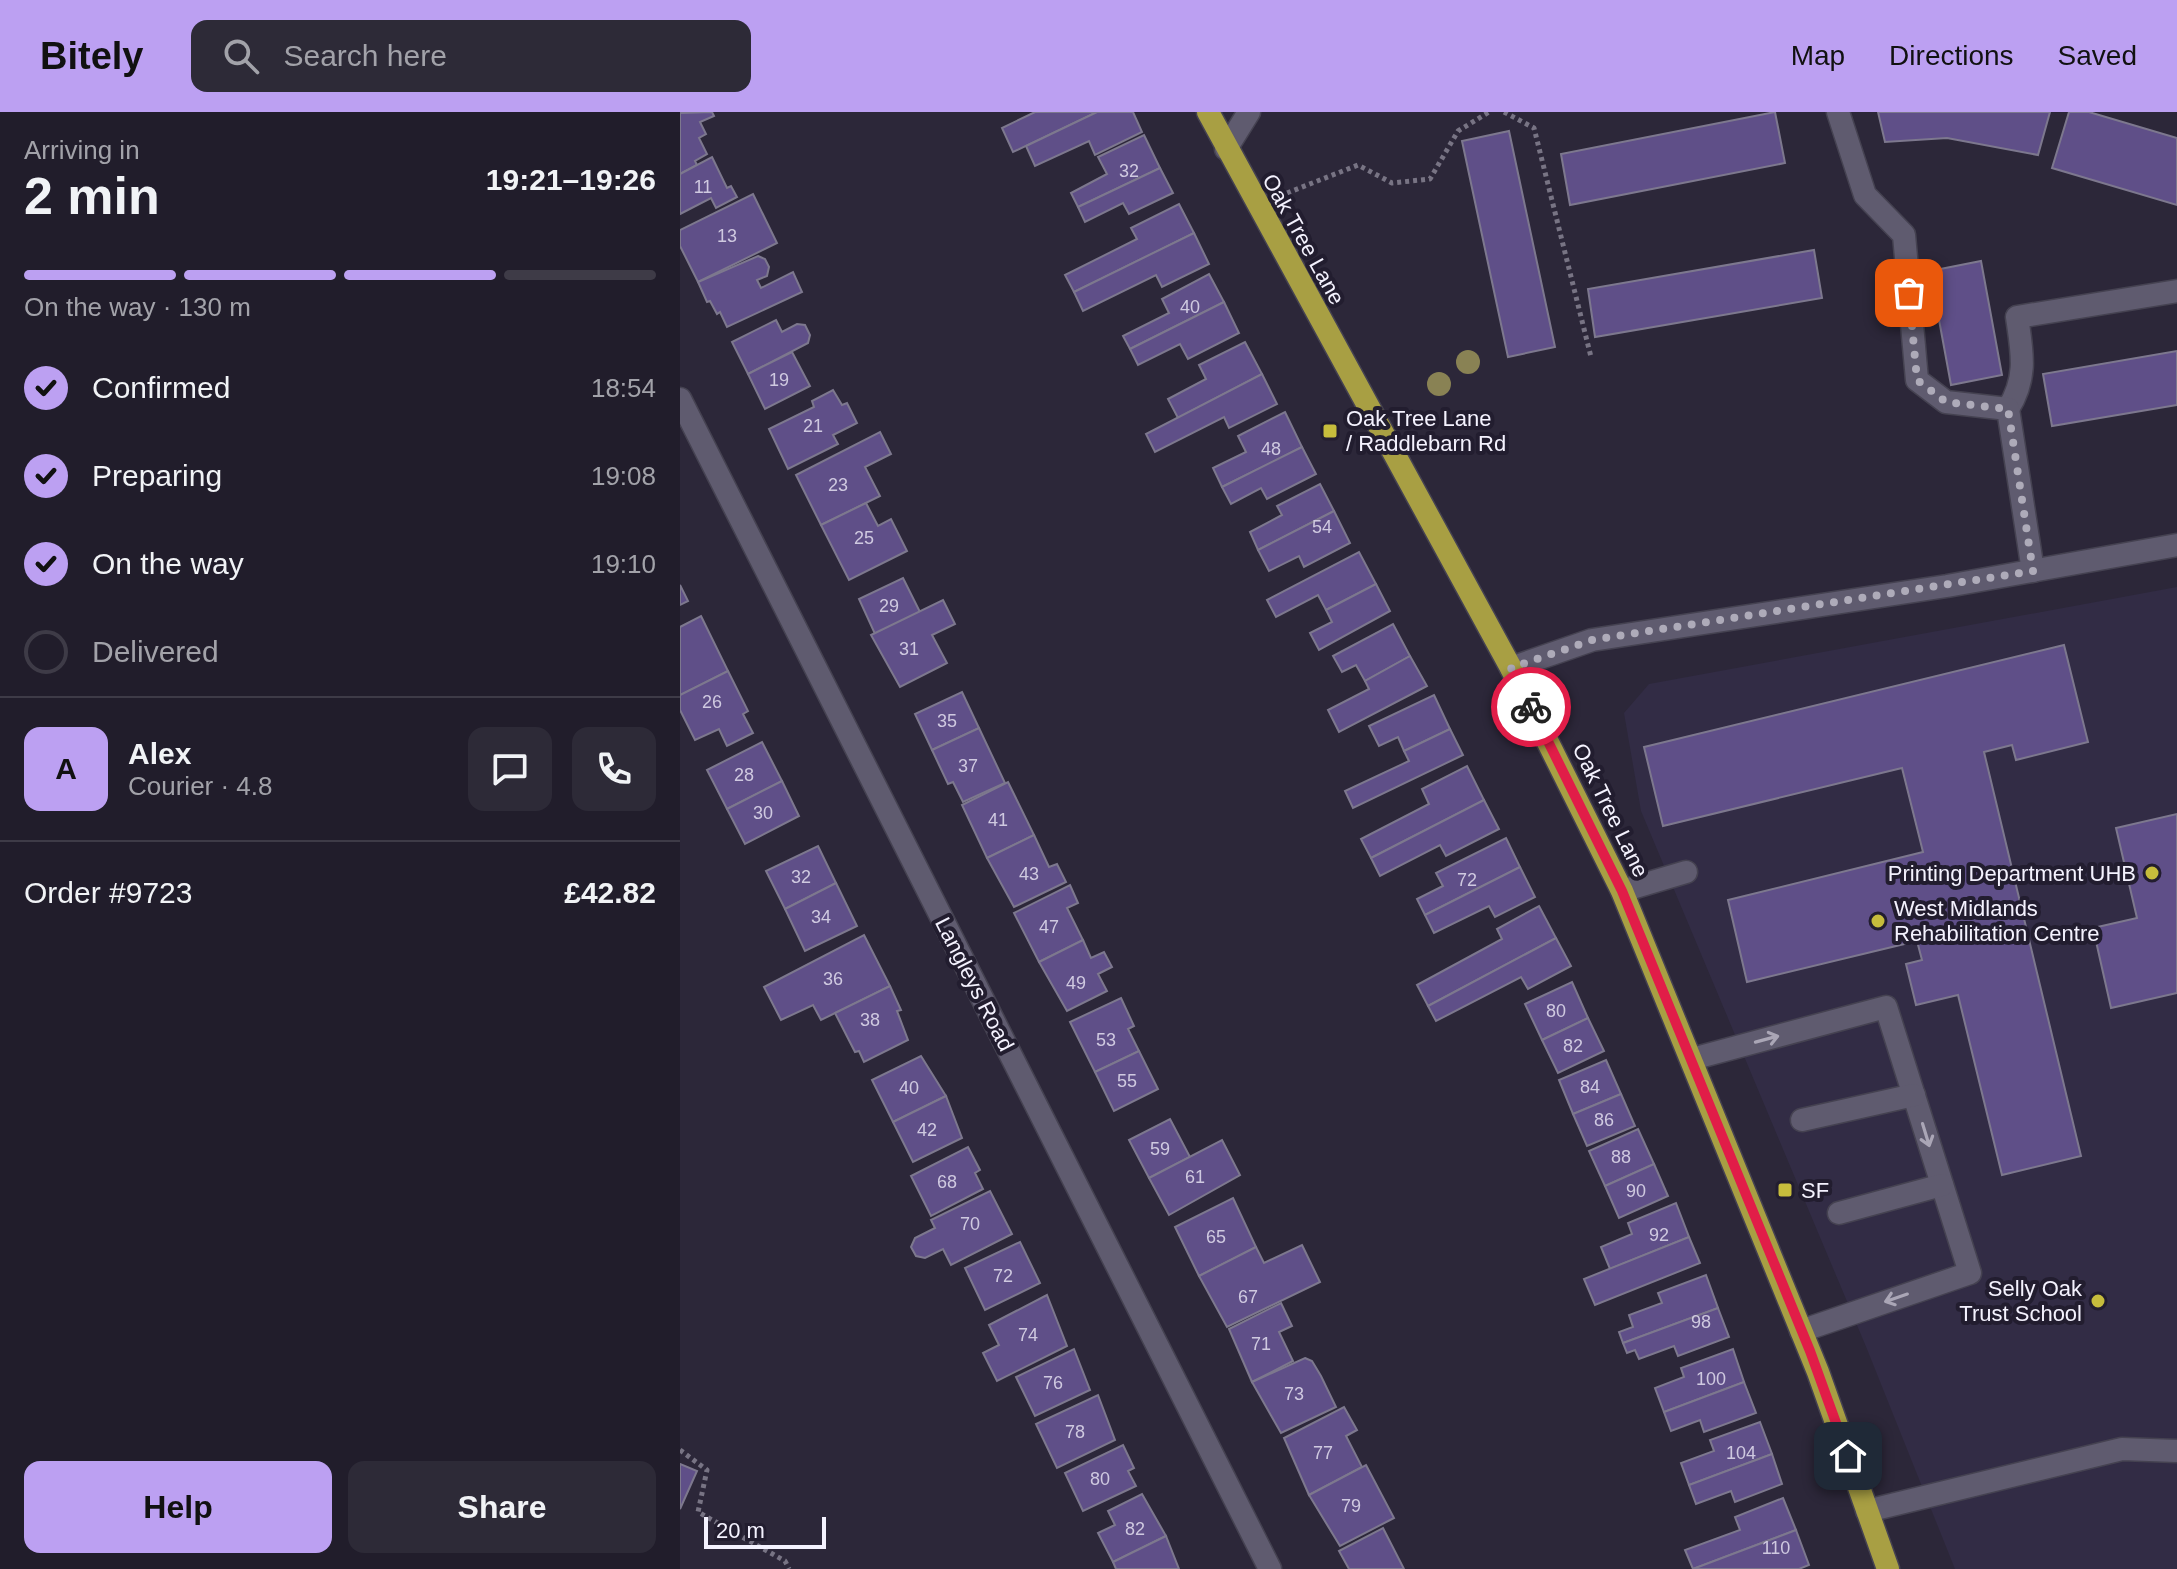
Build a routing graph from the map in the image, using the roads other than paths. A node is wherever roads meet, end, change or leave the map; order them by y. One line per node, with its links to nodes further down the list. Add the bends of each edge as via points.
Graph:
1 (1208, 112): 4 (highway, Oak Tree Lane)
2 (1249, 112): 4 (street)
3 (1838, 112): 7 (street, via 1865,195 1904,235 1917,380 1946,402)
4 (1226, 149): 10 (highway, Oak Tree Lane)
5 (2177, 291): 7 (street, via 2017,317 2025,369 2020,391)
6 (680, 399): 21 (street, Langleys Road)
7 (2008, 409): 9 (street)
8 (2177, 545): 9 (street)
9 (2033, 571): 10 (street, via 1592,640)
10 (1511, 668): 12 (highway, Oak Tree Lane)
11 (1686, 872): 12 (street)
12 (1622, 891): 13 (highway, Oak Tree Lane)
13 (1692, 1059): 14 (street, one-way to 14, via 1886,1007); 18 (highway, Oak Tree Lane)
14 (1914, 1095): 15 (street); 16 (street, one-way to 16)
15 (1802, 1120)
16 (1942, 1185): 17 (street); 18 (street, one-way to 18, via 1970,1273)
17 (1839, 1213)
18 (1801, 1331): 20 (highway, Oak Tree Lane)
19 (2177, 1451): 20 (street, via 2122,1449)
20 (1867, 1511): 22 (highway, Oak Tree Lane)
21 (1270, 1569)
22 (1888, 1569)

